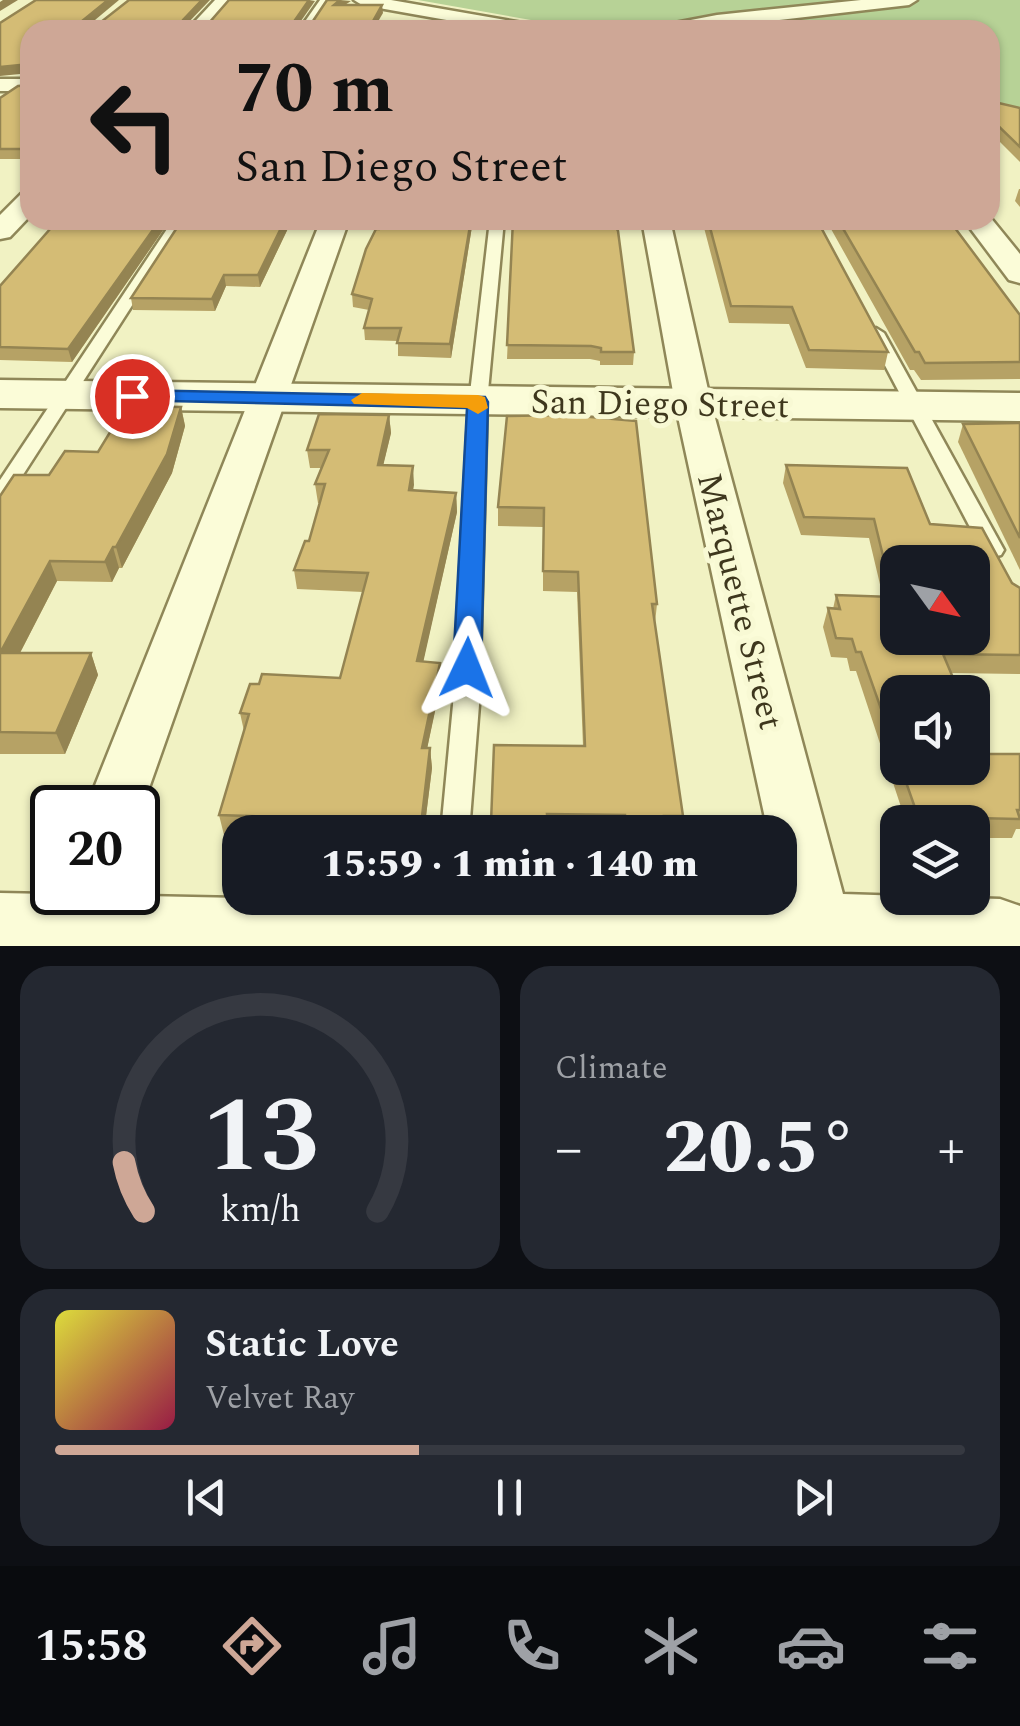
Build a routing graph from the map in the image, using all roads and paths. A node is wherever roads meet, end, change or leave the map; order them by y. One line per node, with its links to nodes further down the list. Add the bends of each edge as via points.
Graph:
1 (224, 0): 5 (street)
2 (362, 0): 4 (street)
3 (908, 0): 8 (street)
4 (414, 9): 6 (street); 7 (street)
5 (205, 20)
6 (410, 20)
7 (474, 20)
8 (717, 20)
9 (20, 83): 10 (lane)
10 (0, 102)
11 (20, 211): 17 (street)
12 (173, 230): 21 (lane)
13 (330, 230): 22 (street)
14 (495, 230): 23 (lane)
15 (658, 230): 24 (street, Marquette Street)
16 (986, 230): 18 (street)
17 (0, 232)
18 (1020, 274)
19 (870, 322): 25 (lane)
20 (0, 394): 21 (street, San Diego Street)
21 (65, 395): 22 (street, San Diego Street); 27 (lane)
22 (267, 398): 23 (street, San Diego Street); 29 (street)
23 (478, 402): 24 (street, San Diego Street); 30 (lane)
24 (693, 403): 25 (street, San Diego Street); 36 (street, Marquette Street)
25 (914, 406): 26 (street, San Diego Street); 28 (lane)
26 (1020, 408)
27 (0, 495)
28 (1002, 568)
29 (123, 785)
30 (456, 815)
31 (160, 908): 32 (street)
32 (222, 909)
33 (36, 915): 35 (street)
34 (559, 915): 36 (street)
35 (0, 922)
36 (819, 922): 37 (street)
37 (1013, 929)

